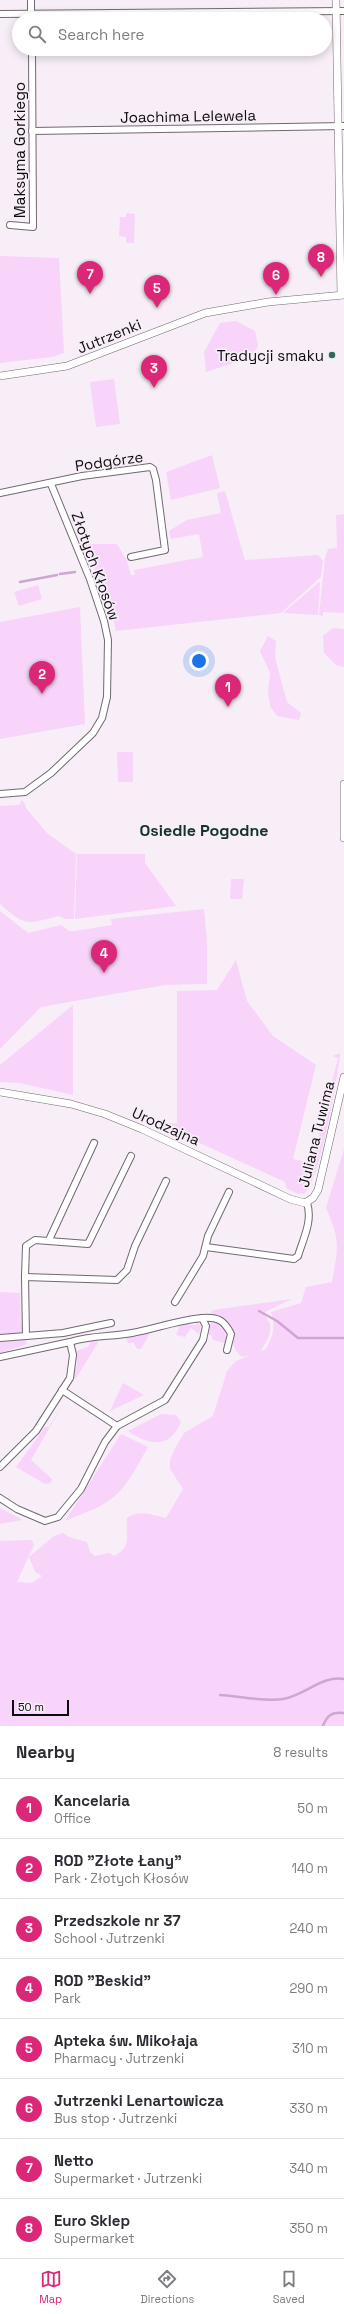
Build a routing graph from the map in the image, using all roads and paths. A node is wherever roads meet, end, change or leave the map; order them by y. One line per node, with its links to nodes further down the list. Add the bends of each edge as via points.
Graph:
1 (31, 0): 4 (street)
2 (336, 0): 3 (street)
3 (340, 11): 5 (street); 9 (street)
4 (31, 12)
5 (278, 12)
6 (0, 14): 7 (street)
7 (12, 15)
8 (32, 56): 10 (street, Maksyma Gorkiego)
9 (342, 126): 10 (street, Joachima Lelewela); 12 (street)
10 (32, 131): 11 (street, Maksyma Gorkiego, via 33,227)
11 (10, 225)
12 (342, 295): 13 (street, Jutrzenki, via 268,302 205,313 67,366)
13 (0, 376)
14 (51, 484): 15 (street, Podgórze); 16 (street, Podgórze, via 82,476 150,467 153,469 165,550); 18 (street, Złotych Kłosów, via 104,620 108,640 107,697 102,718 93,733 52,773 25,792)
15 (0, 493)
16 (131, 557)
17 (344, 784): 19 (street)
18 (0, 794)
19 (344, 838)
20 (344, 1077): 26 (street, Juliana Tuwima, via 318,1190)
21 (0, 1092): 26 (street, Urodzajna, via 71,1104 105,1114 142,1128 290,1199)
22 (94, 1143): 27 (street)
23 (131, 1156): 27 (street, via 88,1244)
24 (166, 1181): 29 (street, via 135,1246 127,1270 117,1280)
25 (229, 1192): 28 (street, via 208,1236)
26 (310, 1201): 28 (street, via 309,1220 298,1256 294,1259)
27 (49, 1240): 29 (street, via 35,1240 26,1246)
28 (206, 1247): 30 (street)
29 (25, 1277): 33 (street)
30 (175, 1302)
31 (202, 1318): 35 (street, via 132,1333 85,1337); 36 (street, via 214,1317 226,1323 231,1334); 39 (street, via 206,1326 203,1340 165,1400)
32 (111, 1323): 33 (street, via 63,1333)
33 (26, 1336): 34 (street)
34 (0, 1338)
35 (70, 1342): 37 (street); 38 (street, via 73,1367 70,1378)
36 (227, 1350)
37 (0, 1358)
38 (62, 1390): 39 (street); 40 (street, via 36,1431)
39 (118, 1426): 41 (street, via 105,1442 81,1489 58,1517 45,1521 17,1509)
40 (0, 1467)
41 (0, 1498)

